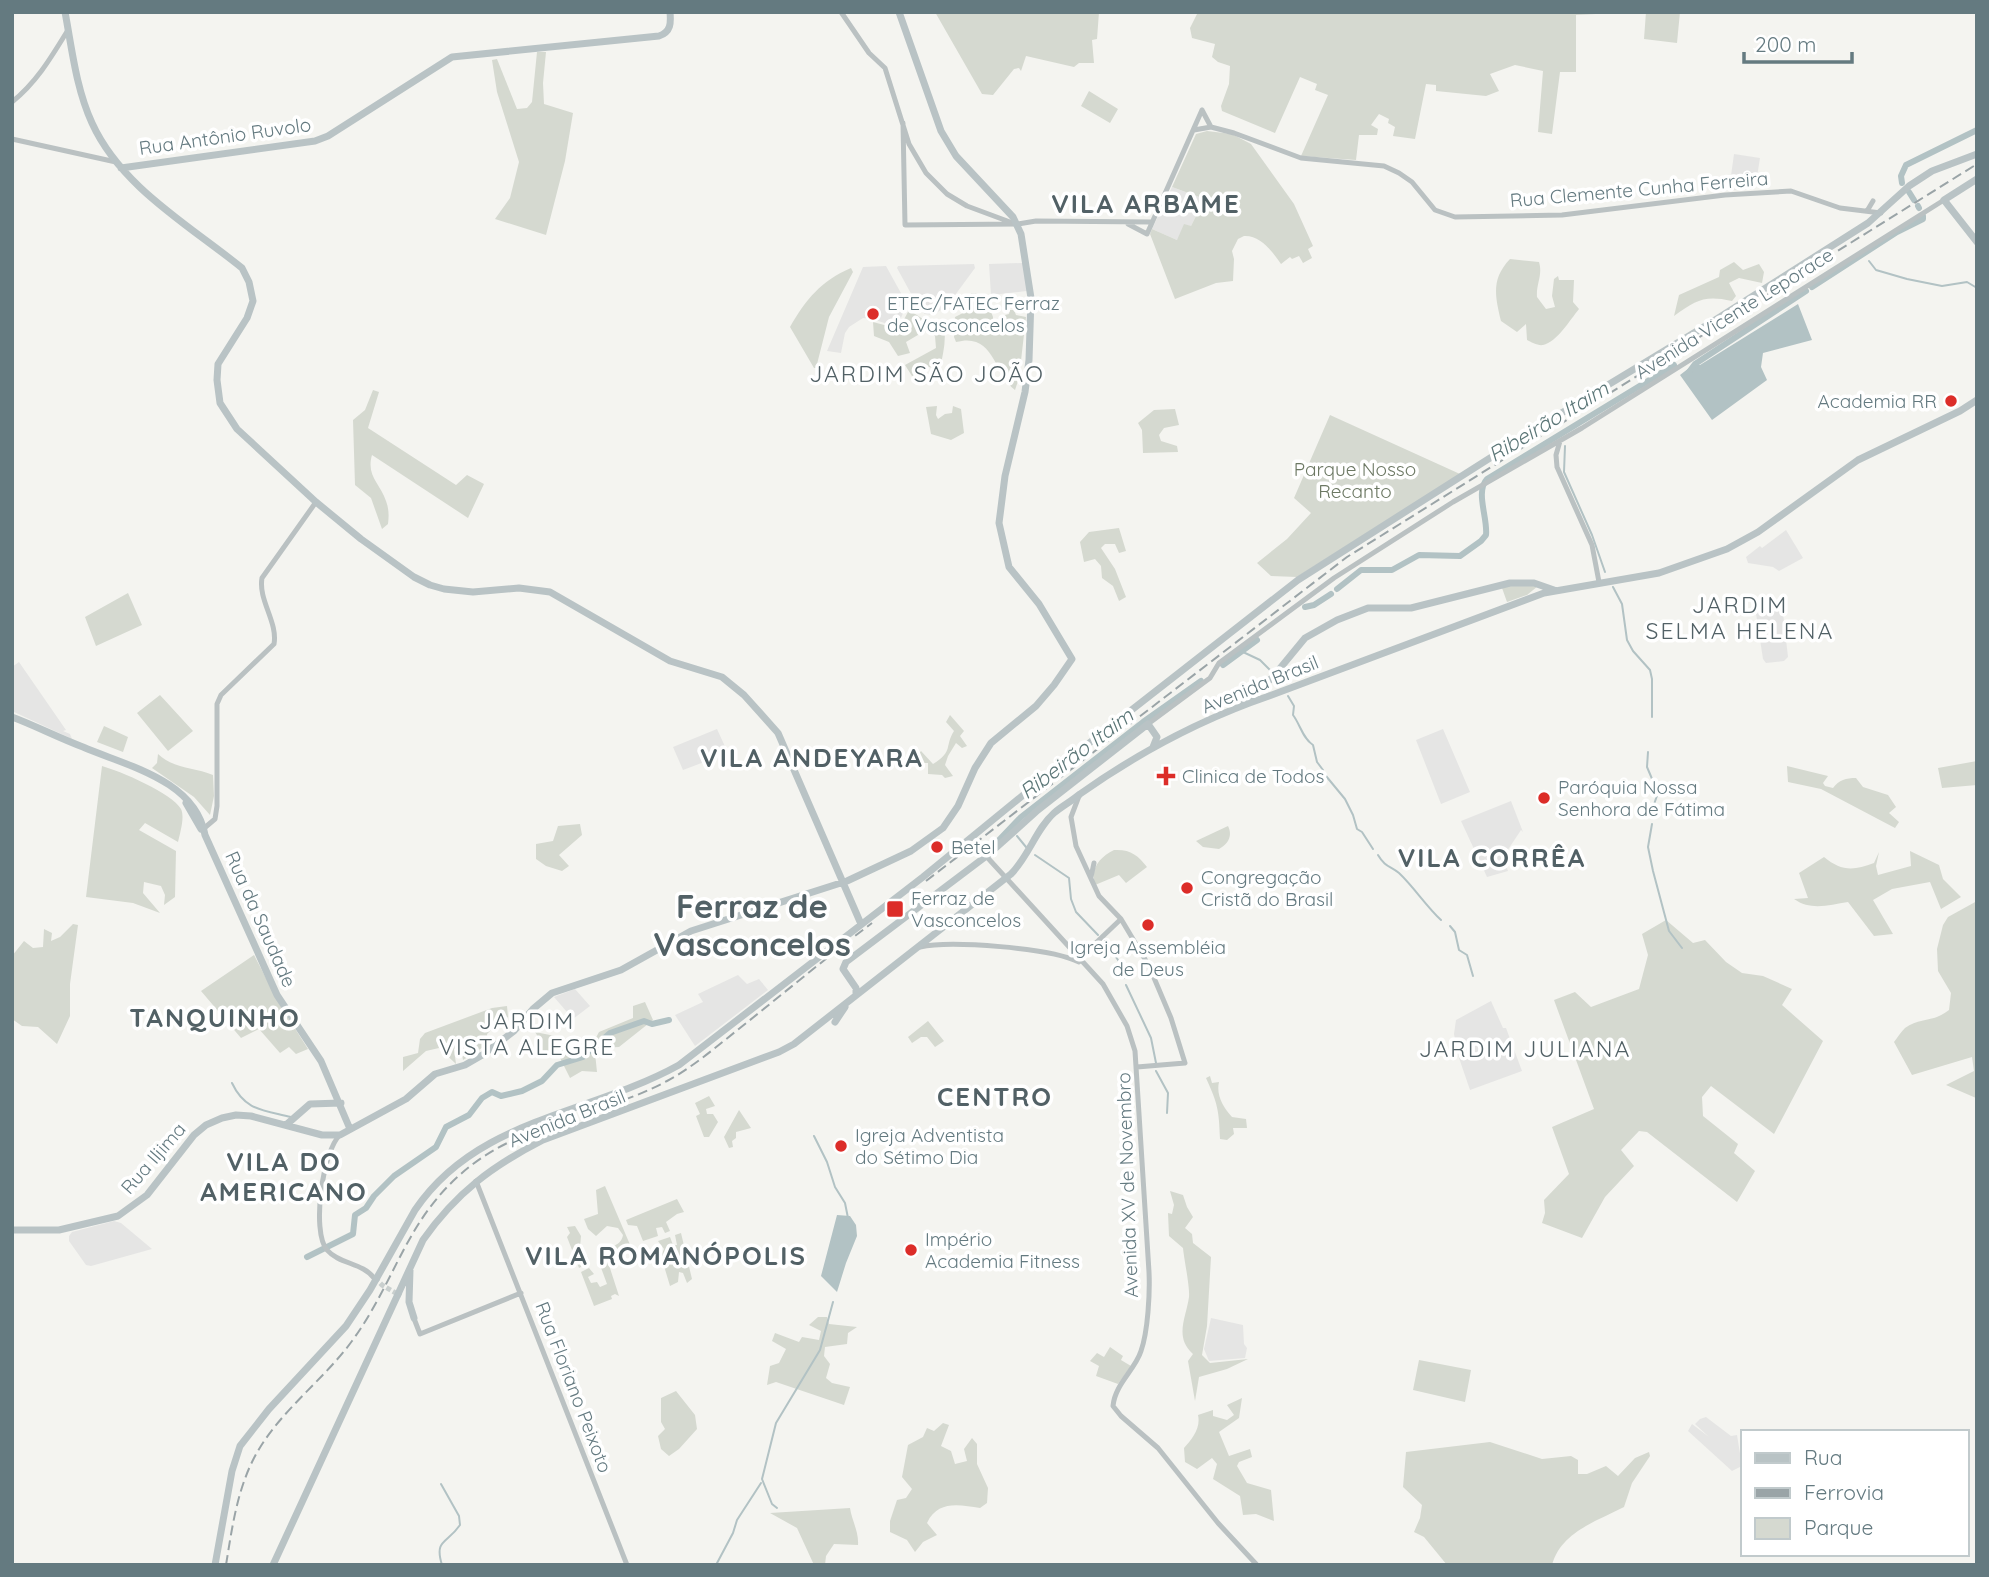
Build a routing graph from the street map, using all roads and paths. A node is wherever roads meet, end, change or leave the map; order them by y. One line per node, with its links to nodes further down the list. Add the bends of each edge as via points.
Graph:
1 (65, 12): 5 (main road)
2 (841, 12): 10 (street, via 885,68)
3 (899, 12): 20 (main road, via 941,131 956,156)
4 (671, 13): 12 (main road, Rua Antônio Ruvolo, via 670,27 659,36 452,57 315,141)
5 (68, 30): 6 (street, via 47,65); 12 (main road, via 86,109)
6 (12, 102)
7 (1212, 127): 8 (street, Rua Clemente Cunha Ferreira); 8 (street, via 1202,110); 16 (street, Rua Clemente Cunha Ferreira, via 1301,158 1392,169 1412,182 1435,210 1455,217 1562,215 1791,191 1833,206)
8 (1194, 130): 19 (street)
9 (12, 139): 12 (street)
10 (906, 143): 20 (street, via 938,186 967,206); 20 (street, via 905,225)
11 (1977, 154): 17 (main road, via 1906,187)
12 (118, 165): 24 (main road, via 145,192 242,268 253,296 252,306 218,364 220,403 237,429)
13 (1977, 179): 14 (main road)
14 (1944, 200): 21 (main road); 23 (street, Avenida Vicente Leporace)
15 (1873, 201): 16 (street)
16 (1867, 211): 17 (street, Rua Clemente Cunha Ferreira)
17 (1881, 213): 46 (main road, via 1298,580)
18 (1125, 222): 19 (street); 19 (street, via 1147,234); 20 (street)
19 (1151, 222)
20 (1018, 224): 44 (main road, via 1026,258 1031,326 1027,383 999,523 1011,571 1039,604 1072,659 1036,706 991,743 943,828 911,851)
21 (1977, 242)
22 (1977, 400): 25 (main road, Avenida Brasil, via 1853,463 1733,546 1667,571)
23 (1560, 440): 25 (street, via 1556,463); 31 (street, Avenida Vicente Leporace, via 1334,578 1219,663 1209,678)
24 (316, 502): 39 (street, via 262,578 275,641 218,699 217,806 215,819); 44 (main road, via 430,585 473,592 519,588 550,593 670,662 722,677 757,707 778,733)
25 (1603, 582): 26 (main road, Avenida Brasil)
26 (1544, 590): 27 (main road, via 1537,583 1518,582 1411,608 1368,608 1301,641); 28 (main road, Avenida Brasil)
27 (1258, 690): 28 (main road); 29 (main road)
28 (1263, 698): 29 (main road, Avenida Brasil)
29 (1241, 704): 33 (main road, Avenida Brasil)
30 (12, 719): 39 (main road, Rua da Saudade, via 146,778 186,803)
31 (1148, 723): 32 (main road); 35 (main road)
32 (1157, 736): 33 (main road); 34 (main road)
33 (1165, 741): 34 (main road, Avenida Brasil)
34 (1153, 747): 36 (main road, Avenida Brasil)
35 (1059, 793): 36 (main road, via 1061,800); 37 (main road)
36 (1075, 798): 38 (main road, Avenida Brasil); 40 (street, via 1072,833)
37 (1043, 806): 38 (main road); 41 (main road)
38 (1051, 817): 42 (main road, Avenida Brasil, via 1025,859)
39 (203, 830): 53 (main road, Rua da Saudade, via 277,995 321,1061)
40 (1079, 854): 43 (street); 43 (street, via 1093,861)
41 (986, 856): 42 (street, Avenida XV de Novembro); 50 (main road, via 846,962 844,971)
42 (1003, 878): 47 (main road, Avenida Brasil); 48 (street, Avenida XV de Novembro)
43 (1091, 880): 45 (street, via 1103,902)
44 (844, 882): 46 (main road); 57 (main road, via 705,926 635,963 548,995 484,1054 433,1075 406,1099)
45 (1121, 919): 48 (street); 52 (street, via 1163,996 1185,1063)
46 (861, 924): 68 (main road, via 694,1054 660,1075 513,1131 449,1170 423,1197 346,1326 261,1418 237,1451)
47 (916, 948): 49 (street, via 955,943 1069,958); 50 (main road, Avenida Brasil)
48 (1079, 959): 49 (street, Avenida XV de Novembro)
49 (1085, 965): 52 (street, Avenida XV de Novembro, via 1119,1009)
50 (856, 993): 51 (main road); 61 (main road, Avenida Brasil, via 812,1031 774,1054 543,1140)
51 (835, 1022)
52 (1138, 1067): 71 (street, Avenida XV de Novembro, via 1149,1300 1141,1352 1113,1406 1158,1448)
53 (337, 1101): 54 (main road, via 310,1104); 57 (main road, Rua da Saudade)
54 (300, 1113): 55 (main road); 56 (main road)
55 (286, 1125): 56 (main road, Rua Iljima); 62 (main road, Rua Iljima, via 244,1115 222,1118 194,1135 147,1195 118,1216 59,1230)
56 (298, 1128): 58 (main road, Rua Iljima)
57 (353, 1128): 59 (main road)
58 (322, 1135): 59 (main road, Rua Iljima); 60 (street)
59 (340, 1135): 60 (street)
60 (330, 1150): 64 (street, via 319,1234 325,1248)
61 (476, 1181): 63 (main road, Avenida Brasil, via 438,1220); 65 (street, Rua Floriano Peixoto)
62 (12, 1230)
63 (411, 1263): 66 (main road, Avenida Brasil); 67 (main road, via 409,1297)
64 (374, 1278)
65 (521, 1293): 67 (street, via 420,1334); 70 (street, Rua Floriano Peixoto)
66 (398, 1297): 67 (street); 69 (main road, Avenida Brasil)
67 (414, 1318)
68 (215, 1565)
69 (273, 1565)
70 (626, 1565)
71 (1257, 1565)

